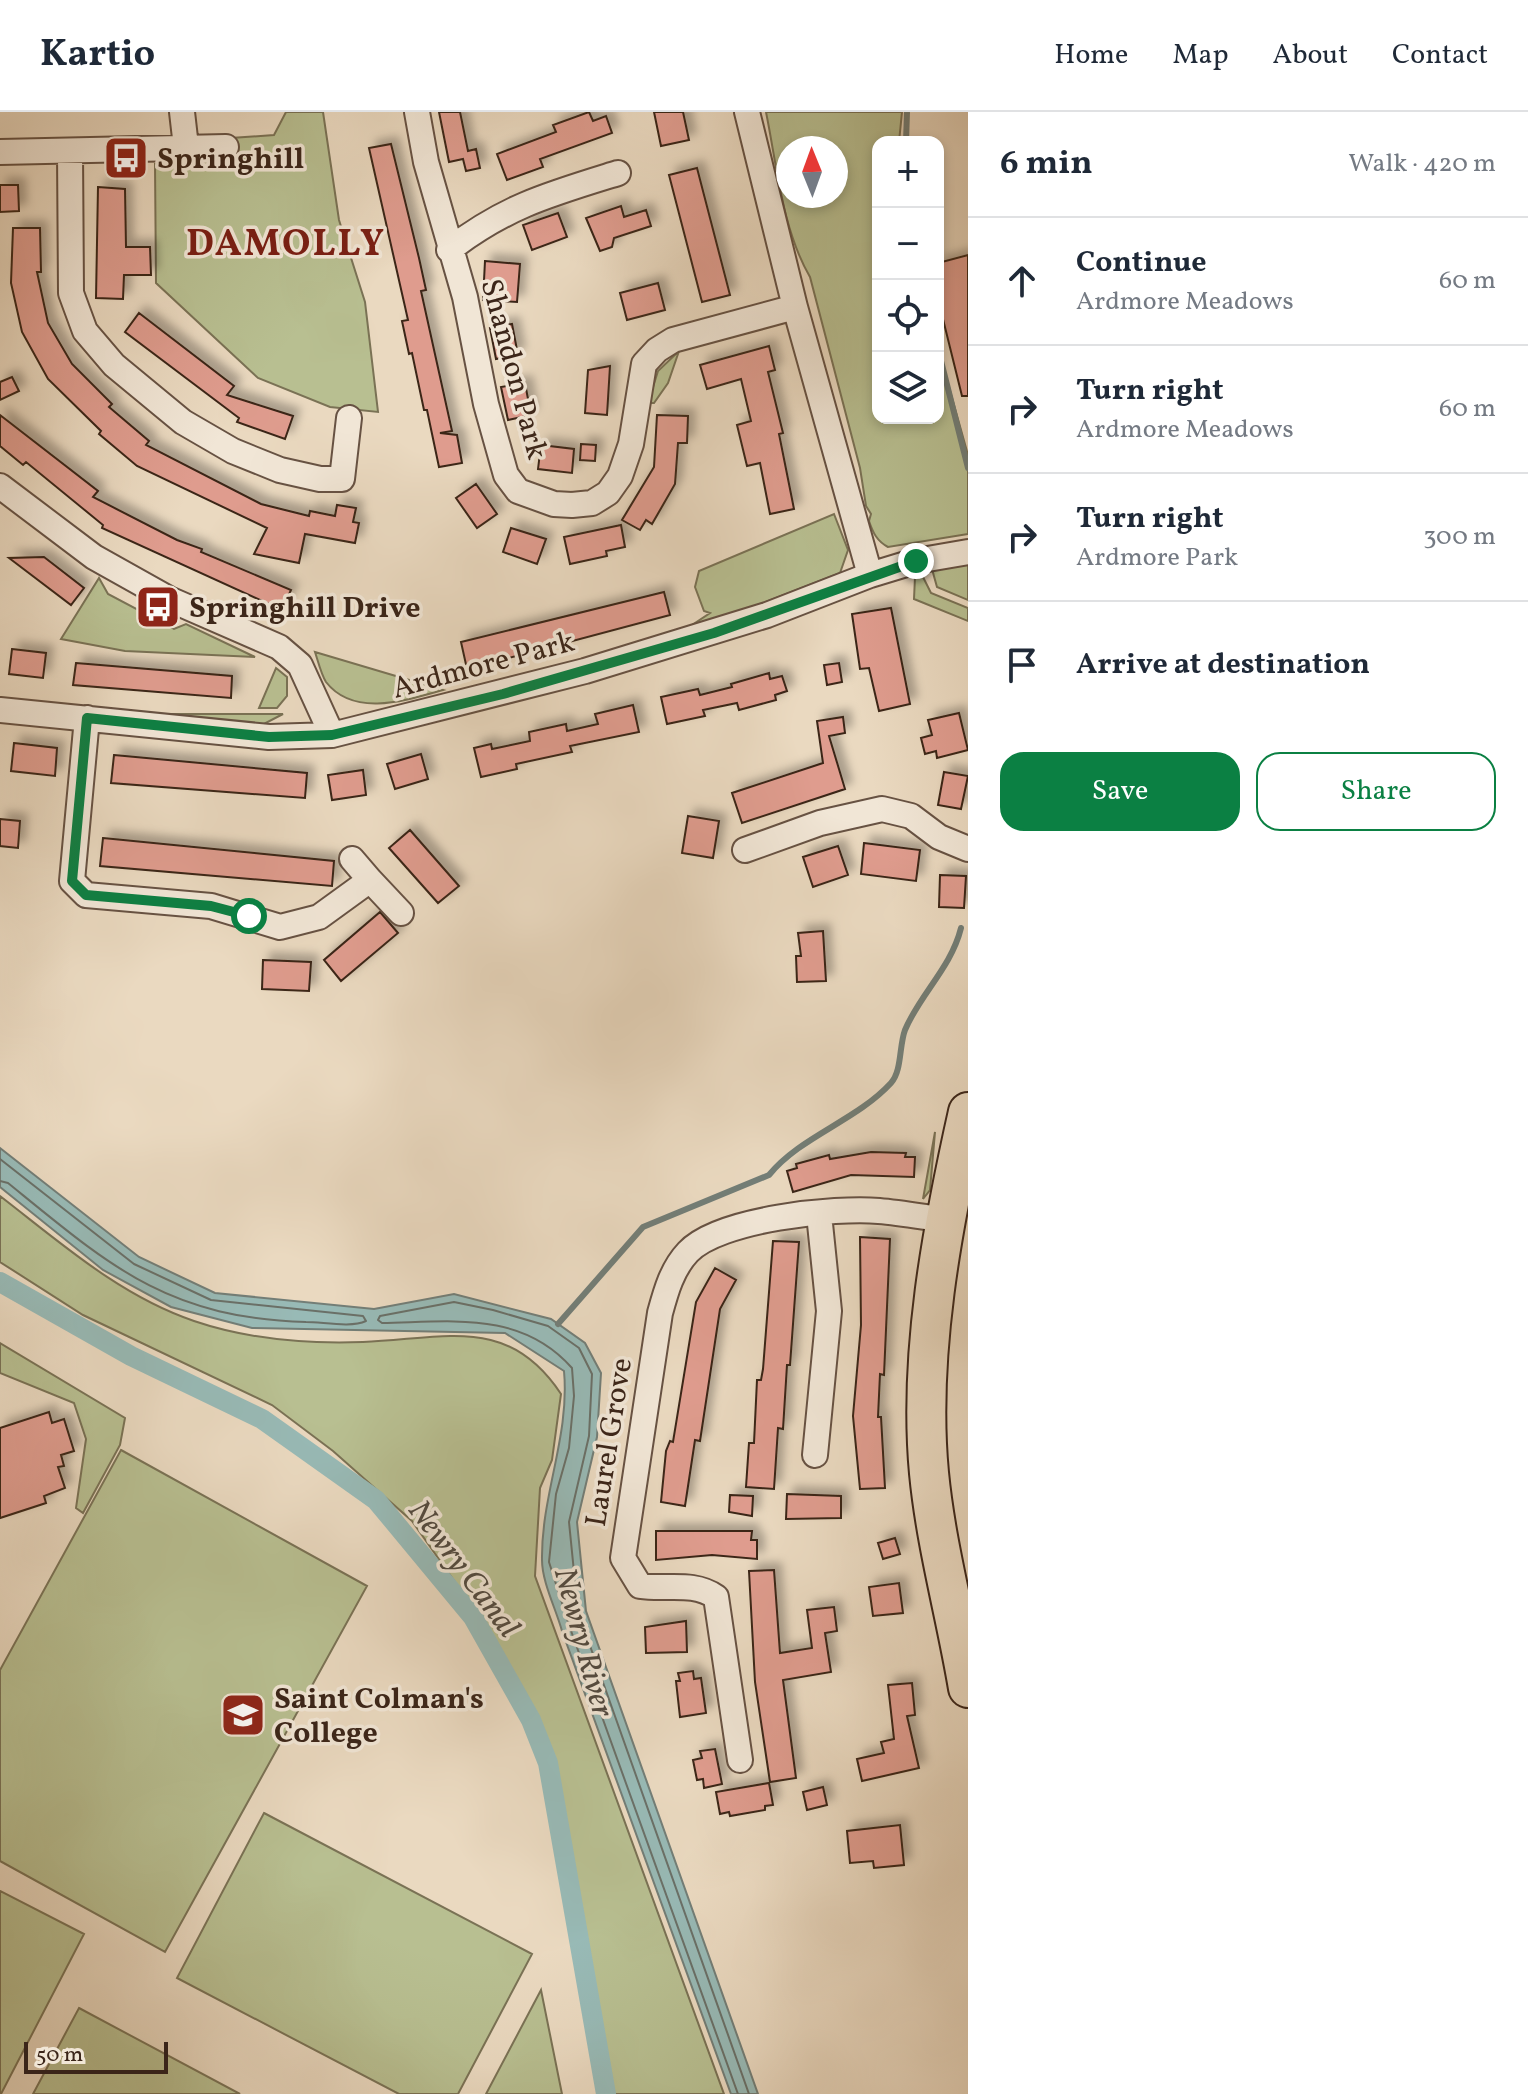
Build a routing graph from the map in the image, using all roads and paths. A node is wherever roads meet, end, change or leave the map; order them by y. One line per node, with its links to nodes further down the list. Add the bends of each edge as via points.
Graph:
1 (182, 112): 4 (street)
2 (417, 112): 9 (street, Shandon Park)
3 (747, 112): 10 (street)
4 (186, 147): 5 (street); 7 (street)
5 (226, 147)
6 (0, 152): 7 (street)
7 (70, 152): 11 (street, via 71,293 85,331 114,365 183,422 280,470 342,479)
8 (618, 173): 9 (street, Shandon Park, via 486,221)
9 (449, 250): 10 (street, Shandon Park, via 506,475 518,491 554,504 592,503 620,476 631,444 644,364 657,350 673,340)
10 (795, 307): 14 (street)
11 (349, 418)
12 (3, 496): 17 (street, via 169,599 279,647 300,665)
13 (968, 552): 14 (street, Ardmore Park)
14 (870, 575): 17 (street, Ardmore Park, via 714,633 503,694)
15 (0, 710): 16 (street, Ardmore Park)
16 (87, 718): 17 (street, Ardmore Park, via 269,737); 21 (street, via 72,881 86,895 211,906 280,927 319,917)
17 (332, 735)
18 (968, 849): 19 (street, via 939,837 911,816 882,809 820,823)
19 (745, 850)
20 (352, 859): 21 (street)
21 (370, 880): 22 (street)
22 (401, 913)
23 (967, 1123): 25 (highway)
24 (819, 1214): 25 (street, Laurel Grove, via 876,1210); 26 (street, via 829,1311); 28 (street, Laurel Grove, via 754,1221 715,1234 689,1251 669,1280 629,1505 623,1558 640,1586 700,1586 716,1597)
25 (947, 1220): 27 (highway, via 930,1352 927,1435 935,1514)
26 (815, 1455)
27 (968, 1688)
28 (740, 1760)

